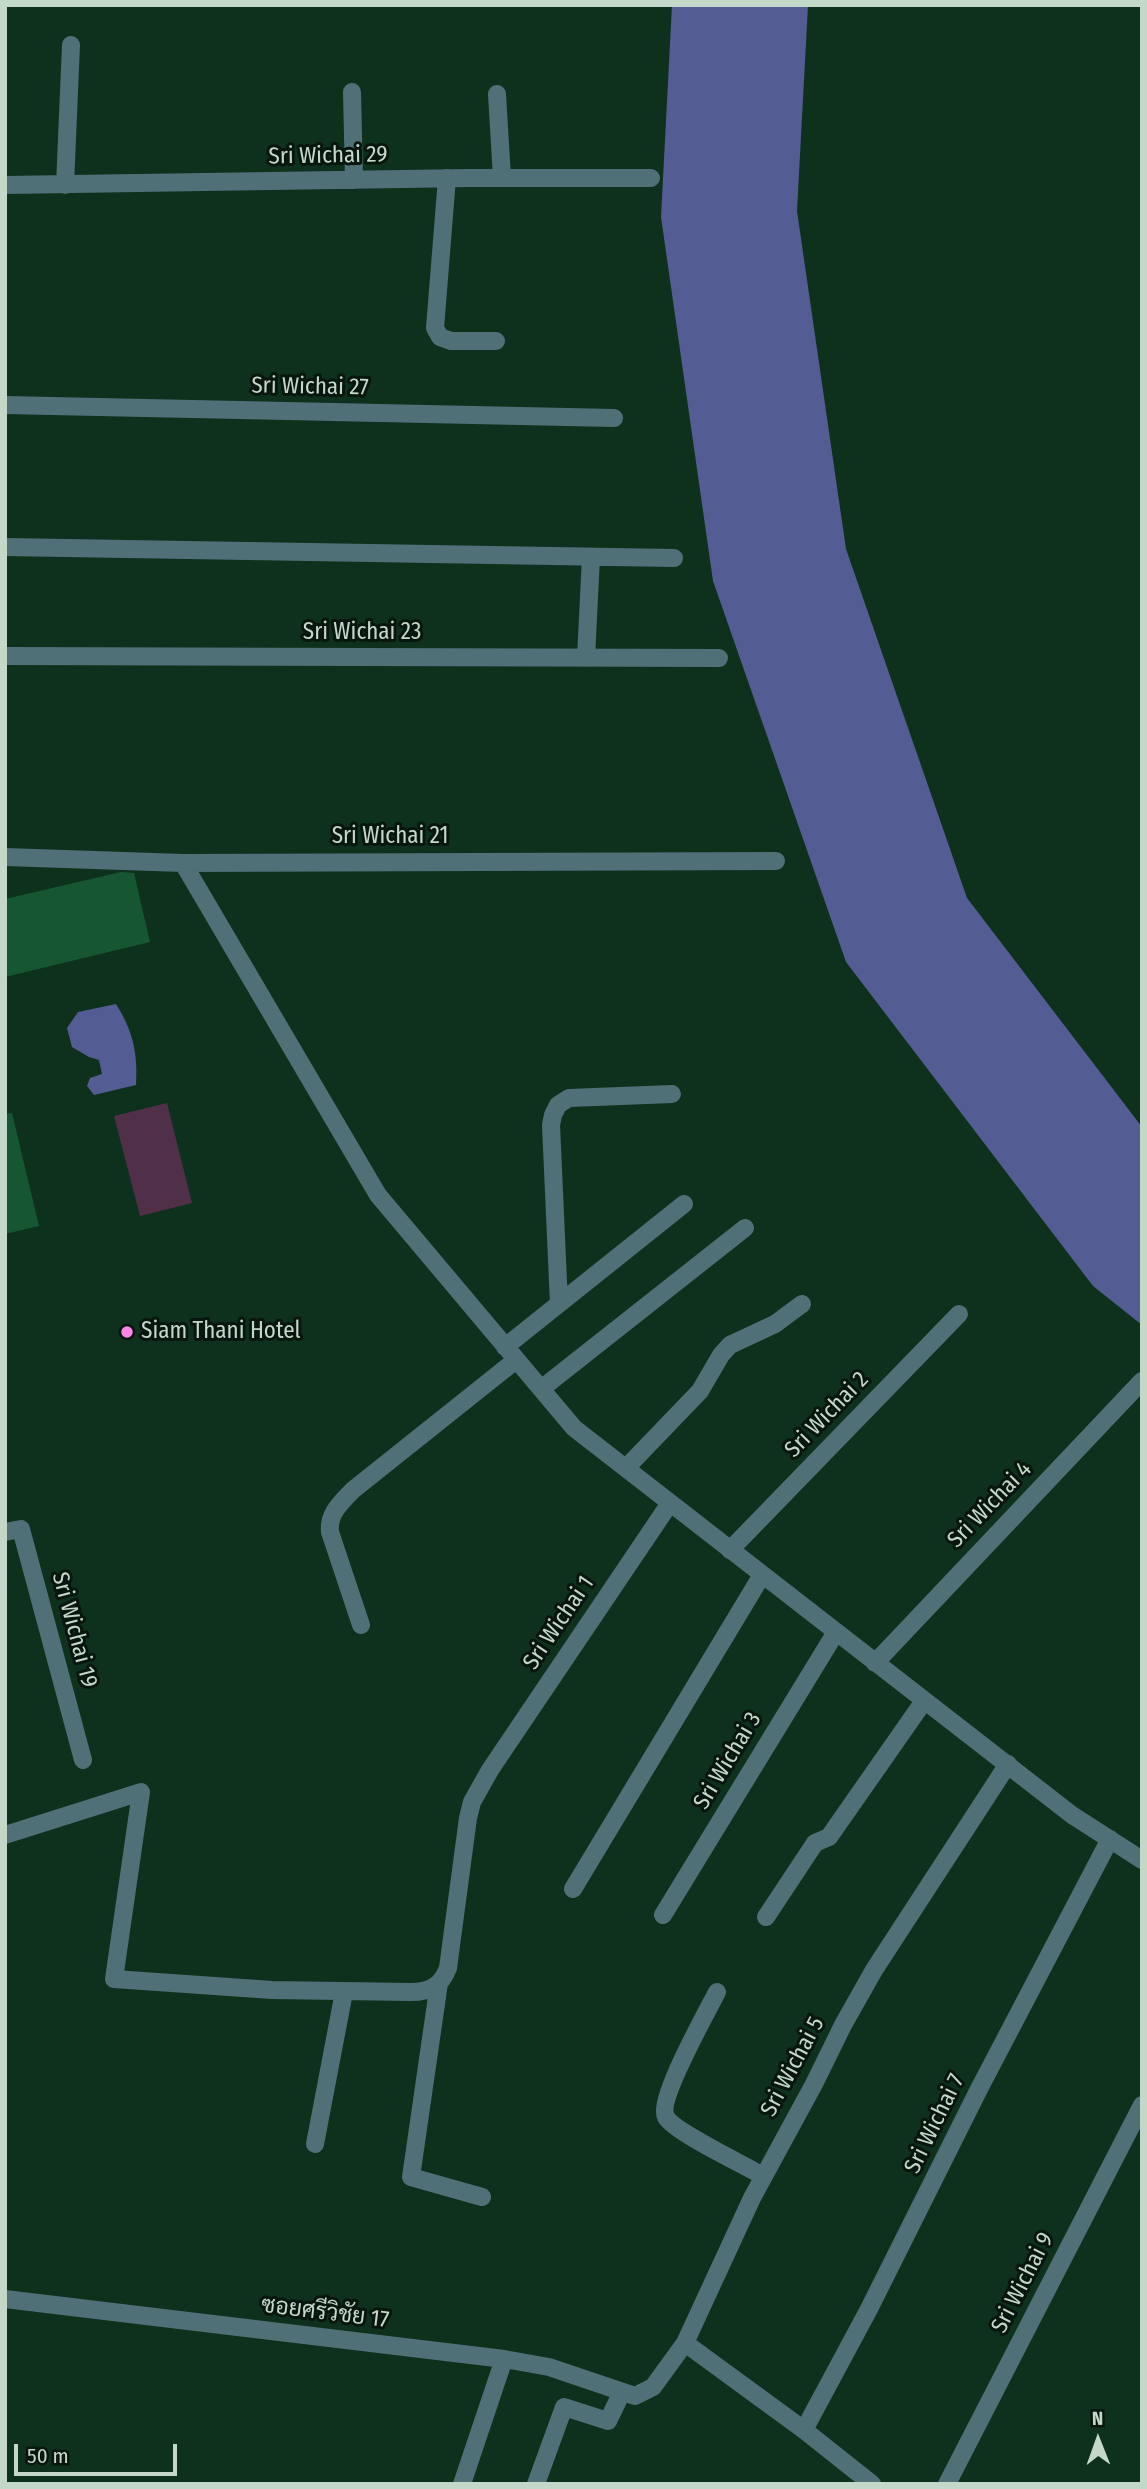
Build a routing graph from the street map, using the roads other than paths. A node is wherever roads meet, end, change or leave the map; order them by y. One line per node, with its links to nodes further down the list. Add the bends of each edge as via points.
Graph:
1 (71, 46): 9 (street)
2 (352, 92): 7 (street)
3 (497, 94): 5 (street)
4 (447, 178): 5 (street, Sri Wichai 29); 7 (street, Sri Wichai 29); 10 (street, via 435,328 440,337 451,341)
5 (502, 178): 6 (street, Sri Wichai 29)
6 (651, 178)
7 (354, 180): 9 (street, Sri Wichai 29)
8 (5, 185): 9 (street, Sri Wichai 29)
9 (65, 185)
10 (496, 341)
11 (5, 405): 12 (street, Sri Wichai 27)
12 (614, 418)
13 (5, 547): 14 (street)
14 (591, 556): 15 (street); 17 (street)
15 (674, 558)
16 (5, 656): 17 (street, Sri Wichai 23)
17 (586, 658): 18 (street, Sri Wichai 23)
18 (719, 658)
19 (5, 856): 21 (street, Sri Wichai 21)
20 (776, 861): 21 (street, Sri Wichai 21)
21 (183, 863): 28 (street, via 378,1195)
22 (672, 1094): 25 (street, via 569,1098 552,1115)
23 (684, 1204): 25 (street)
24 (745, 1228): 30 (street)
25 (559, 1304): 28 (street)
26 (802, 1304): 31 (street, via 775,1324 730,1345 700,1391)
27 (959, 1314): 34 (street, Sri Wichai 2)
28 (511, 1354): 30 (street); 36 (street, via 335,1509 330,1532)
29 (1142, 1381): 38 (street, Sri Wichai 4)
30 (541, 1388): 31 (street, via 574,1427)
31 (626, 1468): 32 (street)
32 (670, 1503): 34 (street); 48 (street, Sri Wichai 1, via 472,1802 448,1968)
33 (5, 1532): 40 (street, Sri Wichai 19, via 21,1529)
34 (730, 1550): 35 (street)
35 (762, 1575): 37 (street); 45 (street)
36 (361, 1625)
37 (836, 1632): 38 (street); 46 (street, Sri Wichai 3)
38 (875, 1663): 39 (street)
39 (924, 1701): 41 (street); 47 (street, via 829,1837 815,1843)
40 (83, 1760)
41 (1008, 1763): 43 (street, via 1072,1815); 53 (street, Sri Wichai 5, via 874,1970)
42 (5, 1835): 49 (street, via 141,1792 114,1979)
43 (1111, 1839): 44 (street); 59 (street, Sri Wichai 7)
44 (1142, 1860)
45 (573, 1889)
46 (663, 1915)
47 (766, 1917)
48 (439, 1983): 49 (street, via 426,1992); 54 (street, Sri Wichai 1, via 411,2176)
49 (344, 1992): 52 (street)
50 (717, 1992): 53 (street, via 671,2084 664,2112 683,2131)
51 (1142, 2105): 63 (street, Sri Wichai 9)
52 (315, 2144)
53 (764, 2176): 56 (street, Sri Wichai 5)
54 (482, 2197)
55 (5, 2299): 57 (street, ซอยศรีวิชัย 17)
56 (685, 2343): 58 (street, Sri Wichai 5, via 653,2387); 59 (street)
57 (504, 2360): 58 (street, ซอยศรีวิชัย 17, via 549,2367); 60 (street)
58 (628, 2394): 61 (street, via 608,2421 564,2407)
59 (804, 2430): 62 (street)
60 (462, 2484)
61 (536, 2484)
62 (872, 2484)
63 (947, 2484)

